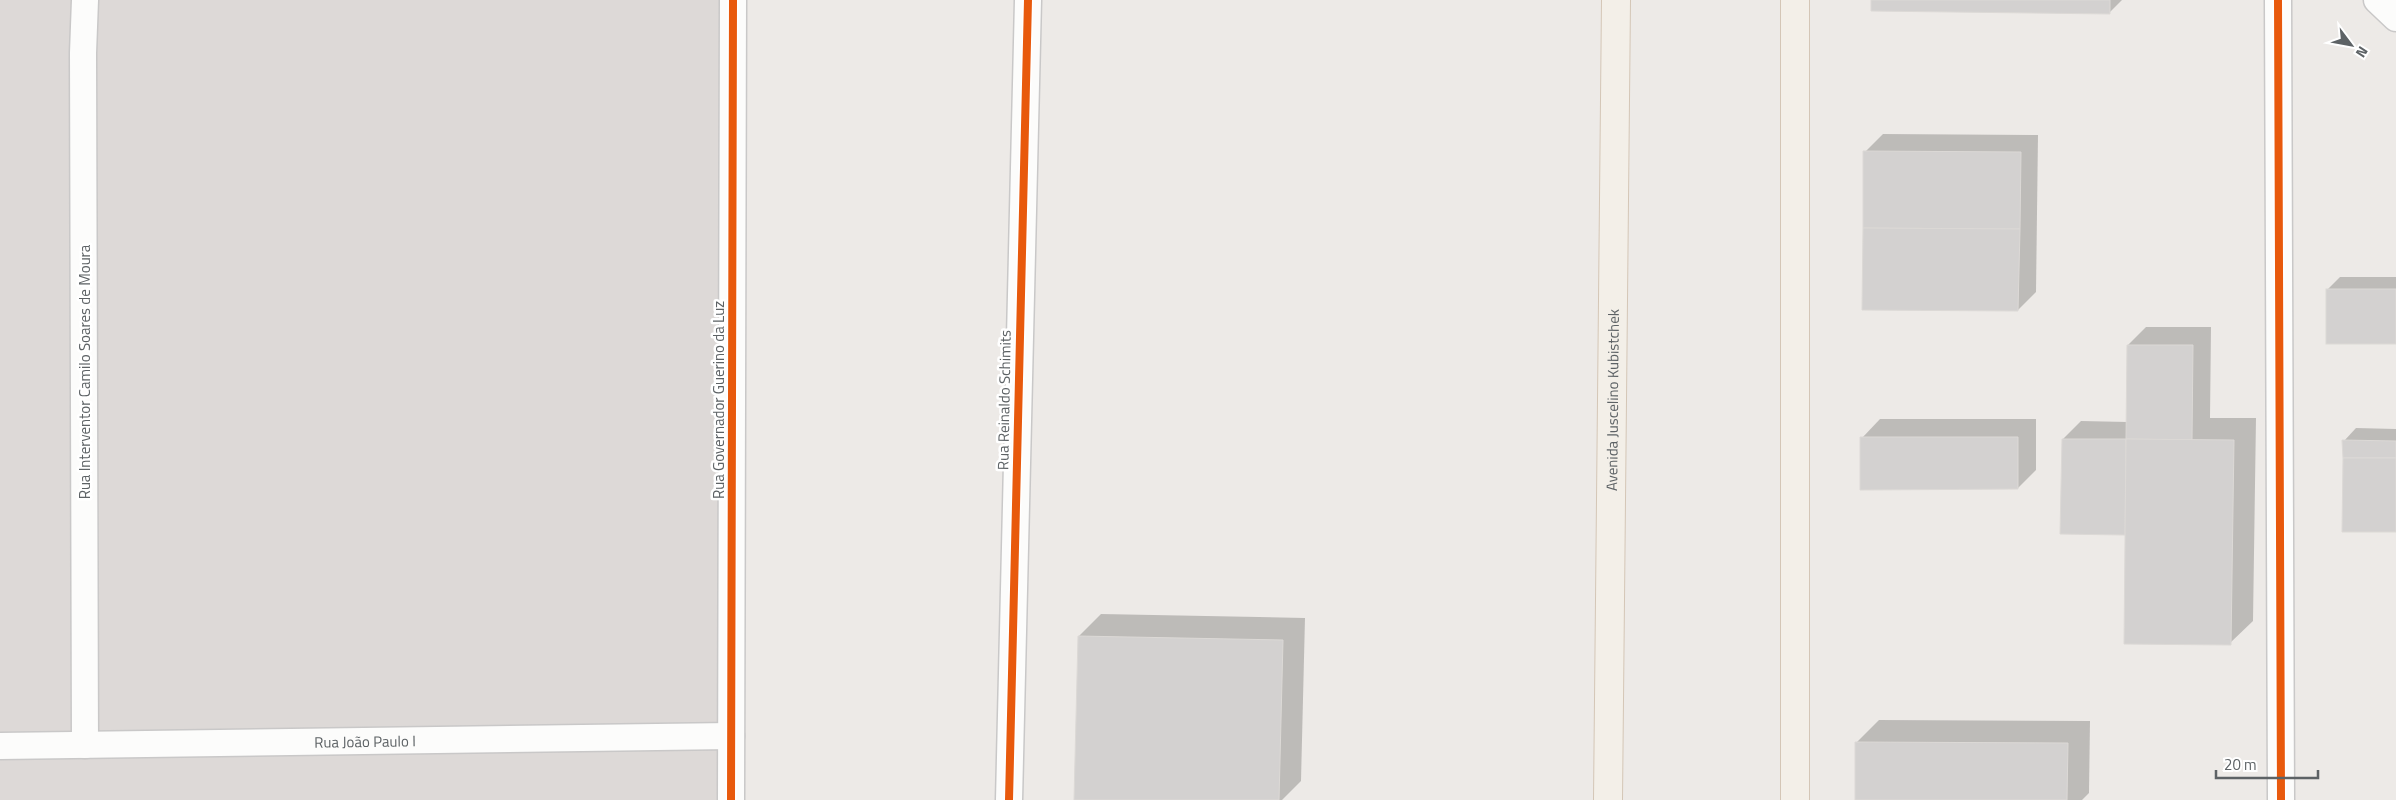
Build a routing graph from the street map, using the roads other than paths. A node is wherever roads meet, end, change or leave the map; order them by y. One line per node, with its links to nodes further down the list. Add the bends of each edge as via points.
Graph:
1 (86, 0): 10 (street, Rua Interventor Camilo Soares de Moura, via 83,53)
2 (733, 0): 9 (street, Rua Governador Guerino da Luz)
3 (1028, 0): 13 (street, Rua Reinaldo Schimits)
4 (1616, 0): 14 (main road, Avenida Juscelino Kubistchek)
5 (1795, 0): 15 (main road)
6 (2278, 0): 16 (street)
7 (2377, 0): 8 (street)
8 (2396, 18)
9 (731, 736): 10 (street, Rua João Paulo I); 12 (street, Rua Governador Guerino da Luz)
10 (85, 745): 11 (street, Rua João Paulo I)
11 (0, 746)
12 (731, 800)
13 (1008, 800)
14 (1608, 800)
15 (1795, 800)
16 (2281, 800)

